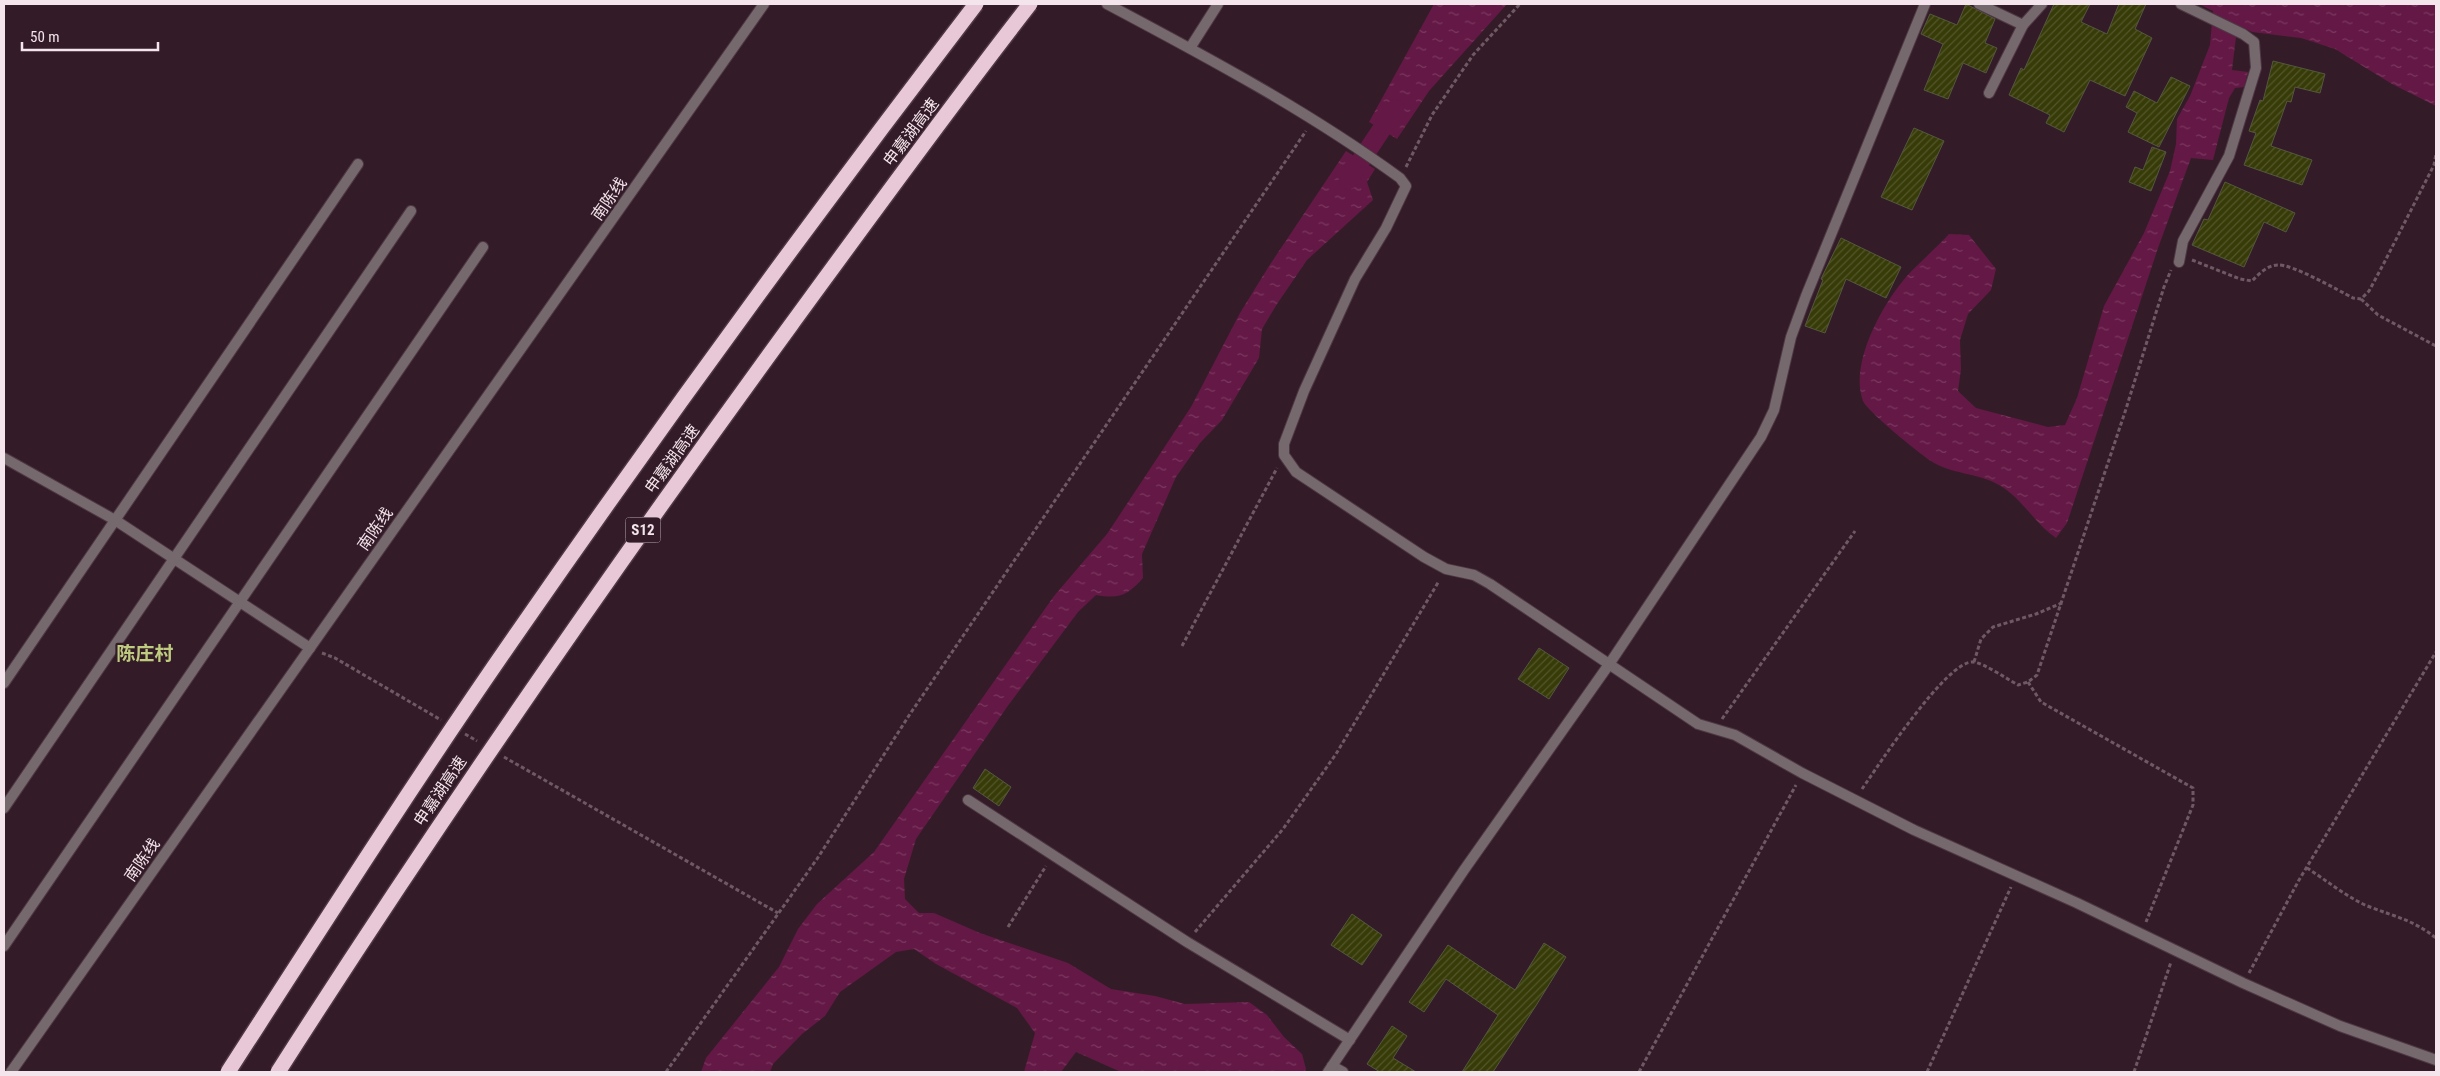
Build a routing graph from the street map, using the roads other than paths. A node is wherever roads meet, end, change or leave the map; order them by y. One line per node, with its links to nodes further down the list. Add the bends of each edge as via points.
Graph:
1 (764, 4): 21 (street, 南陈线)
2 (976, 4): 31 (highway, 申嘉湖高速 / S12, bridge, via 780,266 520,629)
3 (1030, 4): 32 (highway, 申嘉湖高速 / S12, bridge, via 665,497 465,786)
4 (1107, 4): 11 (street)
5 (1218, 4): 11 (street)
6 (1925, 4): 22 (street, via 1806,296 1791,337 1774,410 1761,437)
7 (1979, 4): 10 (street)
8 (2042, 4): 10 (street)
9 (2181, 4): 16 (street, via 2254,42 2256,68 2229,156 2184,241)
10 (2023, 25): 12 (street)
11 (1190, 48): 22 (street, via 1349,142 1400,178 1406,186 1400,204 1355,279 1304,391 1284,444 1284,455 1296,472 1310,483 1446,569 1490,584)
12 (1988, 93)
13 (358, 164): 18 (street)
14 (411, 211): 19 (street)
15 (484, 247): 20 (street)
16 (2179, 262)
17 (4, 458): 18 (street)
18 (115, 520): 19 (street); 23 (street)
19 (174, 559): 20 (street); 25 (street)
20 (240, 602): 21 (street); 26 (street)
21 (310, 648): 30 (street, 南陈线)
22 (1610, 663): 27 (street, via 1464,870); 28 (street, via 1690,720 1756,745 1802,774 1854,800 2243,983 2340,1026)
23 (4, 684)
24 (968, 800): 27 (street, via 1187,942)
25 (4, 808)
26 (4, 946)
27 (1350, 1040): 29 (street)
28 (2436, 1060)
29 (1330, 1069): 33 (street)
30 (11, 1072)
31 (228, 1072)
32 (278, 1072)
33 (1343, 1072)

